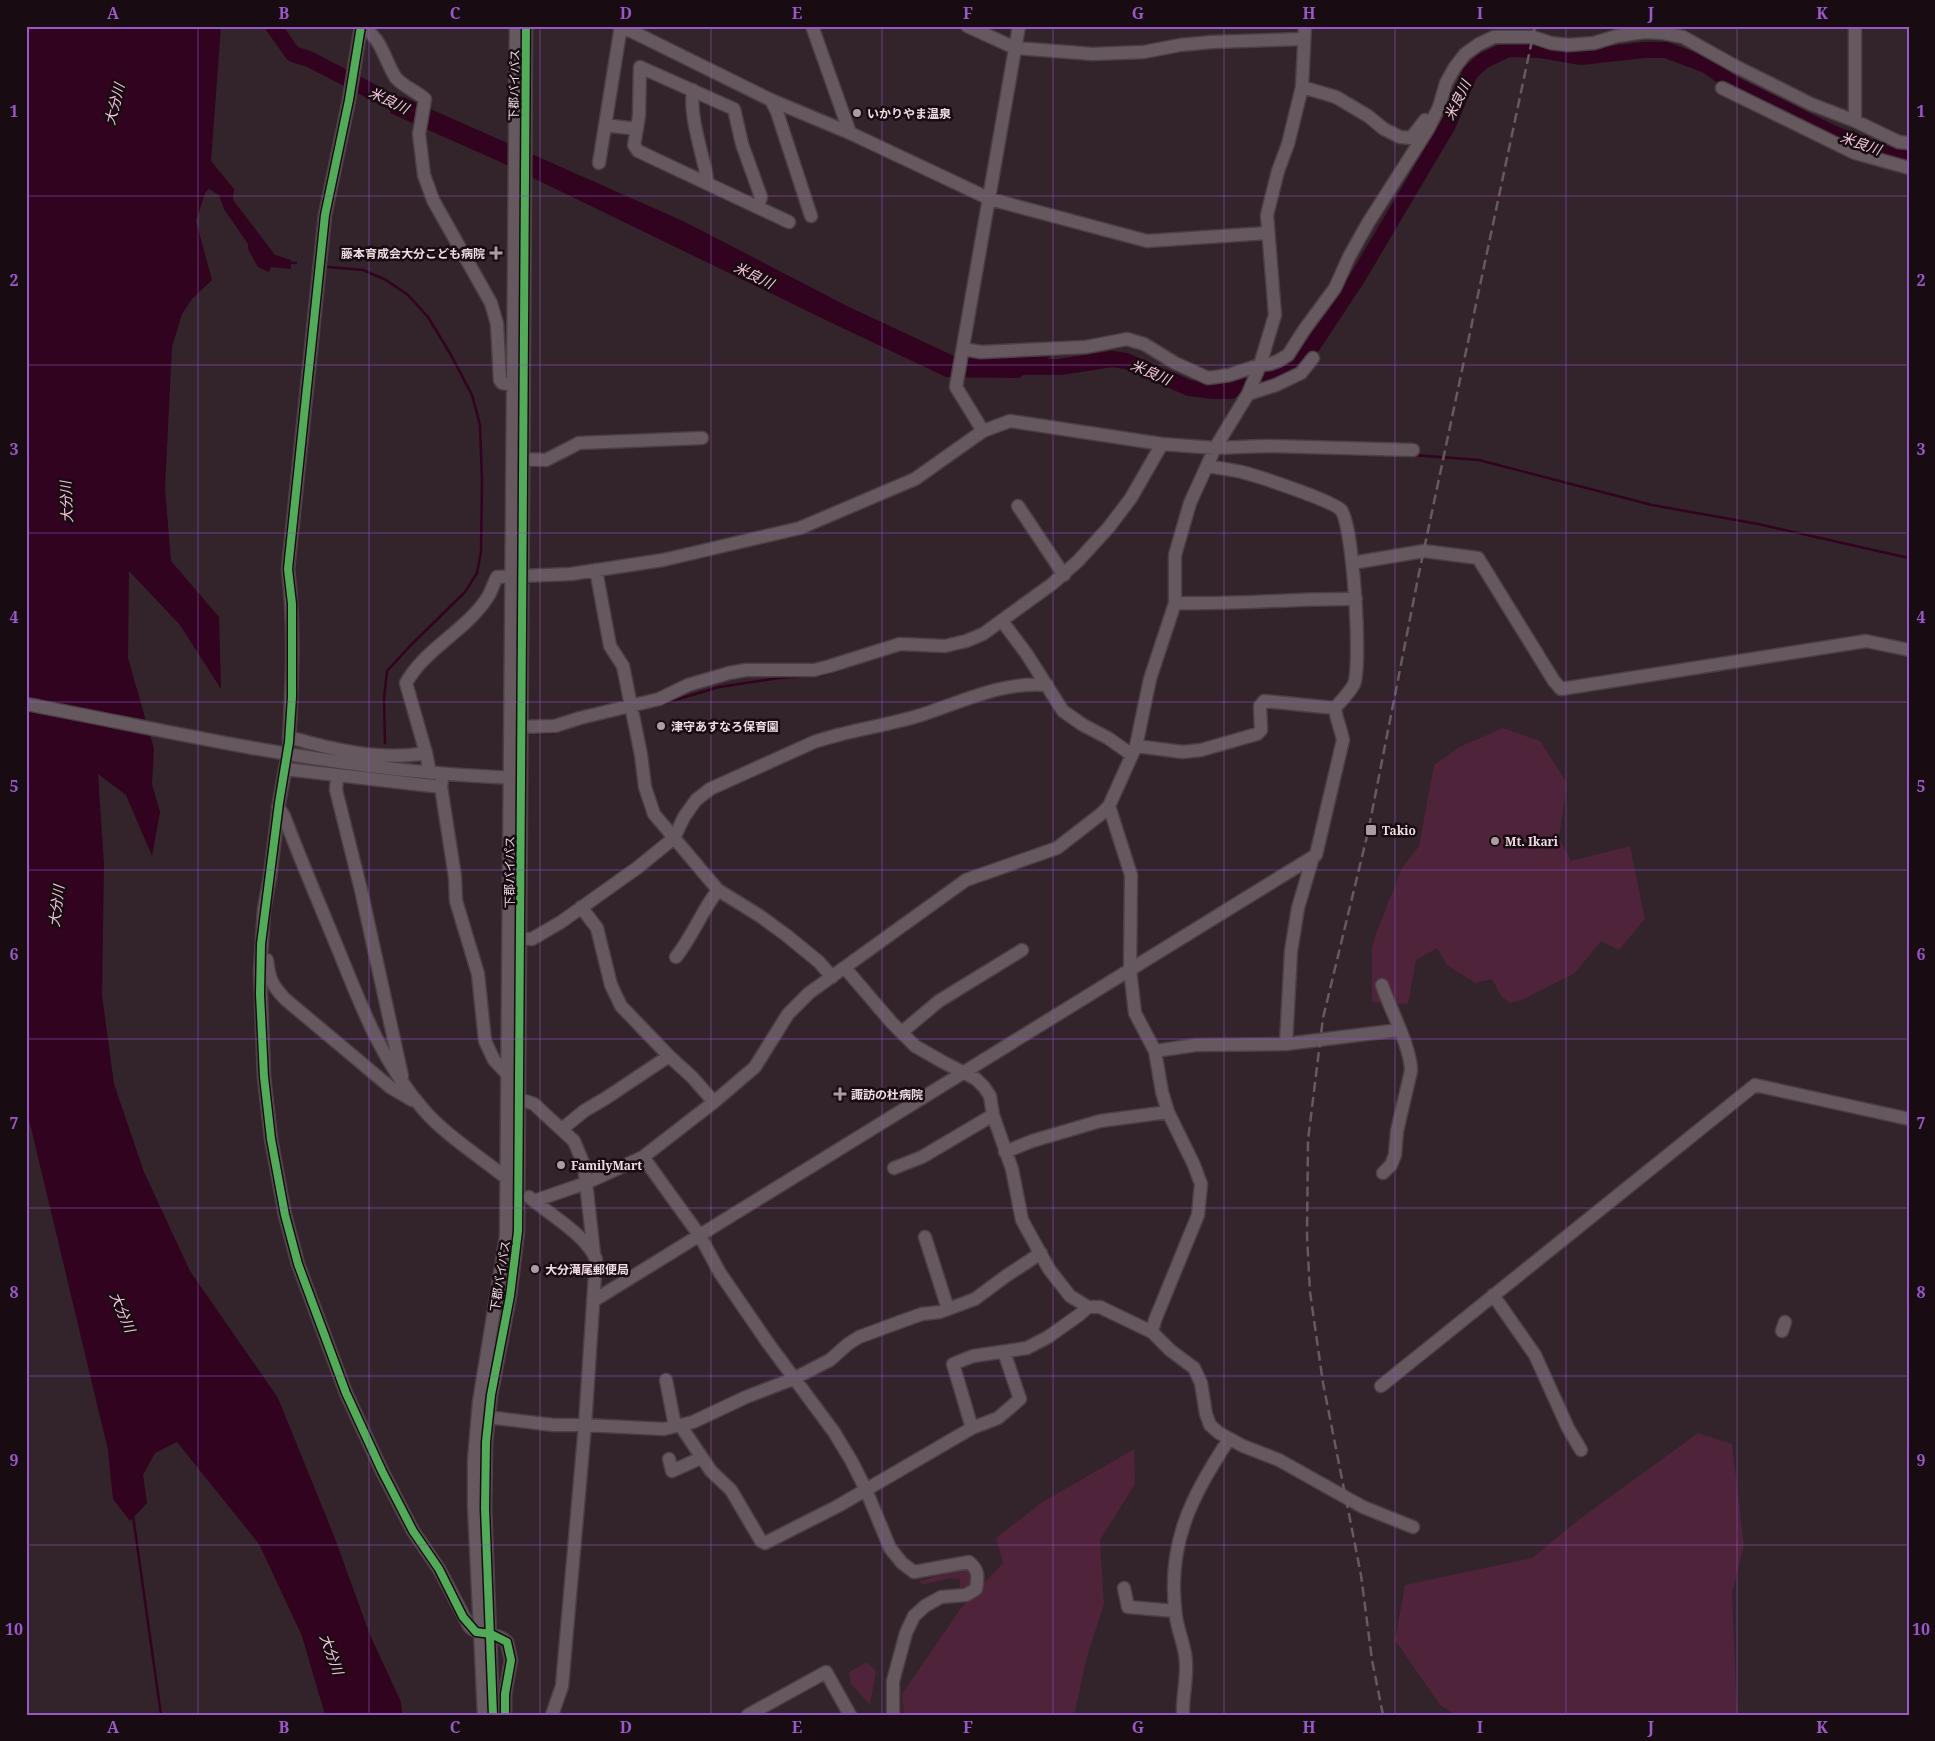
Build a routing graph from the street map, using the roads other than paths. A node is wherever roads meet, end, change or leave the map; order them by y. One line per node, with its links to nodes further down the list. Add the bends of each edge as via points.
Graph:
1 (516, 26): 21 (street, 下郡バイパス)
2 (526, 26): 21 (street, 下郡バイパス)
3 (621, 26): 15 (street); 18 (street)
4 (812, 26): 20 (street)
5 (967, 26): 11 (street)
6 (1019, 26): 11 (street)
7 (1854, 26): 17 (street)
8 (1647, 29): 16 (street, via 1594,43 1568,45 1532,37 1494,37 1465,54 1446,83); 17 (street, via 1684,37 1811,104)
9 (360, 31): 35 (street, via 368,31 396,77 424,100 419,142 428,187 491,303 497,324 500,380); 59 (street, via 326,215 288,568 292,604 289,740 387,756)
10 (1305, 33): 11 (street, via 1123,54); 12 (street)
11 (1015, 48): 27 (street)
12 (1302, 87): 16 (street, via 1336,97 1400,137 1411,138); 31 (street, via 1267,215)
13 (1722, 88): 24 (street, via 1855,153)
14 (693, 90): 19 (street, via 640,67); 26 (street, via 692,102); 28 (street, via 734,109 742,144 761,197)
15 (771, 100): 20 (street); 29 (street)
16 (1439, 107): 34 (street, via 1415,151 1379,204 1335,288 1288,354 1270,364)
17 (1855, 121): 22 (street)
18 (605, 125): 19 (street); 23 (street)
19 (637, 129): 26 (street, via 634,145 638,150)
20 (850, 133): 27 (street)
21 (520, 141): 25 (street)
22 (1909, 144)
23 (599, 163)
24 (1909, 168)
25 (520, 180): 35 (street); 42 (street)
26 (708, 182): 28 (street)
27 (990, 199): 31 (street, via 1147,241); 32 (street)
28 (758, 207): 30 (street)
29 (811, 216)
30 (789, 222)
31 (1268, 233): 34 (street, via 1275,315)
32 (963, 349): 34 (street, via 981,352 1086,347 1127,339 1144,344 1208,378 1229,376); 37 (street, via 956,387)
33 (1312, 358): 36 (street, via 1301,373)
34 (1260, 365): 36 (street)
35 (513, 385): 48 (street)
36 (1248, 394): 40 (street)
37 (983, 431): 39 (street, via 1010,422); 46 (street, via 915,479 800,528 663,560)
38 (702, 438): 42 (street, via 579,443 546,460)
39 (1162, 444): 40 (street); 47 (street, via 1145,476 1109,527)
40 (1216, 448): 41 (street, via 1266,446); 43 (street)
41 (1413, 450)
42 (523, 459): 48 (street)
43 (1207, 466): 45 (street, via 1238,471 1334,504 1342,512); 50 (street, via 1190,503 1175,556)
44 (1018, 506): 47 (street)
45 (1352, 563): 49 (street); 52 (street, via 1424,551 1478,558 1561,689 1866,641)
46 (596, 570): 48 (street); 56 (street, via 610,646 623,666)
47 (1064, 575): 51 (street)
48 (517, 576): 57 (street); 59 (street, via 497,577 489,595 474,613 413,670 406,683)
49 (1356, 599): 50 (street); 55 (street, via 1354,684)
50 (1175, 603): 58 (street, via 1150,679)
51 (1002, 621): 53 (street); 56 (street, via 983,634 944,646 900,644 814,670 729,673 688,685)
52 (1909, 650)
53 (1047, 685): 58 (street, via 1063,711 1083,725); 66 (street, via 998,689 921,715 814,742 710,789 696,800)
54 (26, 704): 60 (street, via 253,747 375,767)
55 (1335, 708): 58 (street, via 1264,701 1260,706 1261,730 1257,734 1201,750); 67 (street, via 1342,732 1342,748)
56 (632, 710): 57 (street, via 580,718 555,726); 66 (street, via 649,802 654,814)
57 (516, 727): 62 (street)
58 (1134, 750): 64 (street)
59 (426, 753): 60 (street)
60 (437, 773): 62 (street); 63 (street)
61 (336, 775): 63 (street); 65 (street, via 286,767); 85 (street, via 336,790)
62 (515, 778): 70 (street)
63 (441, 787): 84 (street, via 456,901 478,974 485,1041 494,1060)
64 (1109, 806): 74 (street, via 1057,848 966,880); 75 (street, via 1131,875)
65 (278, 807): 71 (street); 85 (street, via 379,1045)
66 (674, 838): 68 (street); 69 (street)
67 (1313, 857): 75 (street); 80 (street, via 1290,951)
68 (718, 890): 73 (street); 76 (street, via 786,935)
69 (581, 907): 70 (street, via 532,939); 82 (street, via 597,928 611,985 621,1006)
70 (514, 938): 84 (street, 下郡バイパス); 86 (street)
71 (261, 944): 88 (street, via 274,987 285,999 390,1087); 126 (street, via 264,1077 271,1139 298,1264 346,1393 382,1471 413,1531 439,1568 463,1617 473,1631)
72 (1022, 950): 79 (street, via 952,993)
73 (676, 957)
74 (845, 968): 76 (street); 79 (street)
75 (1130, 970): 81 (street, via 1135,1013); 83 (street)
76 (832, 977): 87 (street, via 809,993 788,1014 755,1067)
77 (1382, 985): 78 (street)
78 (1399, 1030): 80 (street); 96 (street, via 1411,1071 1397,1131 1395,1155)
79 (902, 1032): 83 (street, via 915,1046)
80 (1286, 1044): 81 (street, via 1196,1045)
81 (1156, 1051): 89 (street)
82 (669, 1056): 87 (street); 92 (street, via 584,1110)
83 (965, 1072): 90 (street, via 976,1078 990,1096); 101 (street)
84 (507, 1074): 86 (street, 下郡バイパス)
85 (404, 1084): 88 (street)
86 (513, 1097): 92 (street, via 534,1104); 97 (street, 下郡バイパス); 99 (street)
87 (714, 1102): 94 (street)
88 (419, 1104): 97 (street)
89 (1168, 1112): 93 (street, via 1100,1121); 109 (street, via 1201,1184 1198,1215)
90 (993, 1115): 93 (street); 95 (street, via 922,1157)
91 (1909, 1119): 105 (street, via 1755,1085)
92 (562, 1129): 98 (street, via 580,1153)
93 (1005, 1152): 103 (street, via 1012,1169 1022,1220)
94 (643, 1157): 98 (street); 101 (street)
95 (894, 1168)
96 (1384, 1173)
97 (506, 1178): 99 (street); 126 (street, 下郡バイパス, via 506,1237 479,1402 474,1460 474,1505)
98 (586, 1183): 100 (street); 104 (street)
99 (518, 1188): 100 (street); 114 (street, via 514,1270)
100 (534, 1201): 104 (street, via 572,1231)
101 (700, 1236): 106 (street); 111 (street, via 720,1273)
102 (925, 1237): 108 (street)
103 (1041, 1253): 107 (street, via 1049,1270 1070,1296); 108 (street, via 975,1299)
104 (594, 1254): 106 (street)
105 (1493, 1295): 113 (street); 119 (street, via 1535,1355)
106 (593, 1301): 115 (street)
107 (1088, 1307): 109 (street, via 1100,1307); 110 (street, via 1048,1337 1027,1348)
108 (948, 1309): 111 (street, via 922,1314 859,1337 830,1360)
109 (1152, 1332): 118 (street, via 1194,1368 1210,1425)
110 (1004, 1352): 117 (street, via 1020,1399 998,1418); 117 (street, via 973,1356 953,1364)
111 (793, 1379): 116 (street); 122 (street, via 834,1432)
112 (666, 1380): 116 (street)
113 (1381, 1386)
114 (488, 1417): 115 (street, via 553,1425); 126 (street, via 484,1479)
115 (586, 1425): 116 (street, via 664,1429); 130 (street, via 562,1686)
116 (678, 1426): 120 (street)
117 (972, 1428): 122 (street)
118 (1228, 1439): 123 (street, via 1279,1460 1380,1515); 125 (street, via 1186,1516 1174,1563)
119 (1581, 1450)
120 (701, 1458): 121 (street); 122 (street, via 731,1490 761,1542 765,1543)
121 (672, 1470)
122 (866, 1490): 133 (street, via 890,1548 902,1563 914,1572 969,1562 978,1576 976,1589 966,1595 941,1597 914,1616 893,1681)
123 (1413, 1527)
124 (1124, 1588): 125 (street, via 1128,1607)
125 (1176, 1611): 134 (street, via 1185,1654)
126 (485, 1634): 127 (street, 下郡バイパス); 128 (street); 129 (street, via 508,1642 511,1653)
127 (484, 1715)
128 (493, 1715)
129 (505, 1715)
130 (552, 1715)
131 (748, 1715): 132 (street, via 826,1672)
132 (850, 1715)
133 (892, 1715)
134 (1183, 1715)

